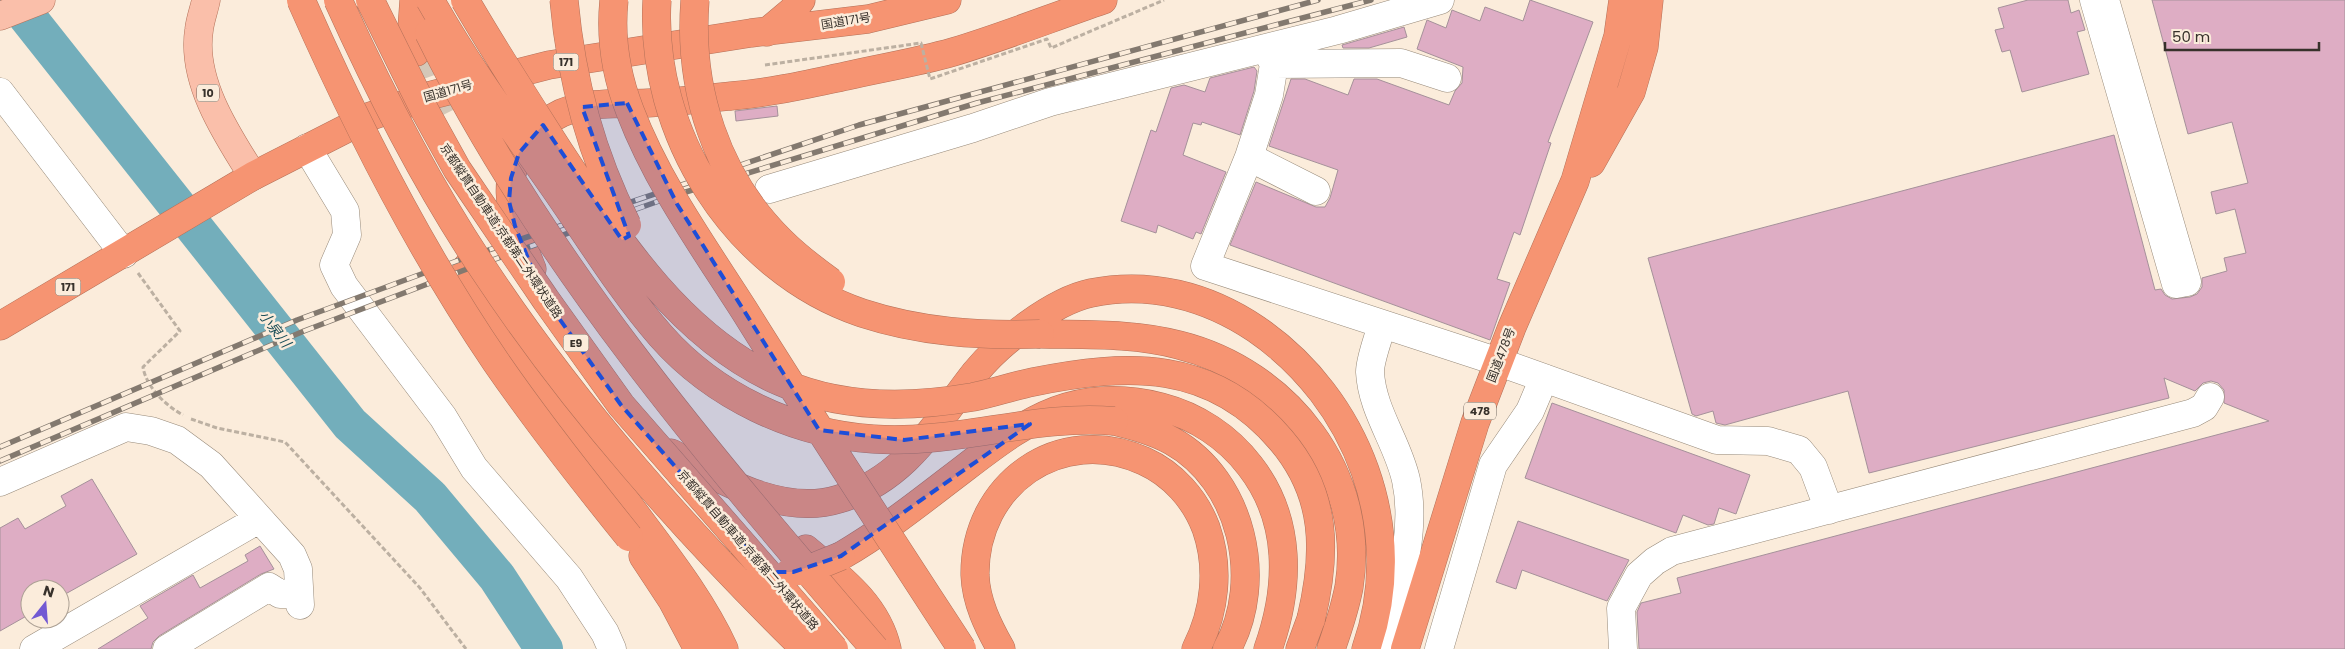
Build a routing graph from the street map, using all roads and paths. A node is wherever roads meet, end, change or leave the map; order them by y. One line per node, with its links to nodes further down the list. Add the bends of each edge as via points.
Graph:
1 (41, 0): 23 (main road)
2 (206, 0): 35 (main road, 10, via 198,32 200,67 220,125)
3 (301, 0): 58 (highway, bridge, via 375,156 452,292 544,428 654,572)
4 (338, 0): 28 (highway, via 348,44); 60 (highway, bridge, via 368,65 442,203 530,338 676,517)
5 (370, 0): 61 (highway, 京都縦貫自動車道;京都第二外環状道路 / E9, bridge, via 457,169 621,405)
6 (413, 0): 25 (highway, via 412,28); 62 (highway, bridge, via 483,131 578,279 709,453)
7 (430, 0): 67 (highway, bridge, via 503,116 635,303 662,337 721,388 782,418 841,435 904,440 1090,418 1144,429 1172,441 1199,461 1219,486 1230,507 1244,547 1243,602)
8 (465, 0): 45 (highway, bridge, via 568,165 650,278 697,328)
9 (564, 0): 45 (highway, bridge, via 580,101 602,169 629,229 654,266 700,321)
10 (614, 0): 64 (highway, bridge, via 613,38 619,77 629,110 650,156 828,444)
11 (657, 0): 43 (highway, bridge, via 655,28 663,84 690,159 710,192 762,253 817,292 861,312 939,331 978,335)
12 (695, 0): 43 (highway, bridge, via 694,62 709,126 738,186 780,240 834,285 867,303 942,325)
13 (801, 0): 24 (highway, via 792,12)
14 (947, 0): 22 (highway, 国道171号 / 171)
15 (1103, 0): 40 (highway, via 952,52 789,88 756,94 647,103 599,103 561,113 544,124 519,153 511,176 509,201 515,226)
16 (1164, 0): 27 (path, bridge, via 1051,48 1047,39 930,79 921,43)
17 (1440, 0): 26 (street, via 1338,30)
18 (1623, 0): 36 (highway, 国道478号 / 478, via 1618,36)
19 (1649, 0): 36 (highway, 国道478号 / 478, via 1644,48 1631,92 1599,152)
20 (2094, 0): 21 (street, via 2176,284 2187,282)
21 (2105, 0)
22 (866, 9): 24 (highway, 国道171号 / 171)
23 (0, 16)
24 (767, 32): 32 (highway, 国道171号 / 171, via 549,65 432,95 371,116)
25 (416, 52)
26 (1270, 56): 29 (street, via 1401,63); 33 (street, via 1270,95); 37 (street, via 1050,102)
27 (765, 65)
28 (363, 76)
29 (1447, 78)
30 (0, 92): 39 (street)
31 (450, 129): 40 (highway)
32 (307, 148): 35 (highway, 国道171号 / 171); 57 (street, via 345,211 347,234 334,265 344,286 443,417 474,468 569,578)
33 (1248, 157): 38 (street); 41 (street, via 1205,266)
34 (407, 163): 49 (highway, via 518,348)
35 (253, 176): 39 (highway, 国道171号 / 171)
36 (1575, 181): 44 (highway, 国道478号 / 478)
37 (769, 188)
38 (1316, 191)
39 (130, 250): 42 (highway, 国道171号 / 171); 56 (path, via 180,331 144,367 145,376 168,407 192,420 218,428 285,442 420,588)
40 (551, 315): 48 (highway, via 607,395)
41 (1382, 324): 44 (street); 71 (street, via 1370,371 1378,408 1406,479 1410,519 1403,567)
42 (0, 326)
43 (1040, 334): 53 (highway, via 1117,335 1180,345 1242,370 1270,389 1297,414 1330,462 1342,494 1349,530 1349,587)
44 (1499, 362): 46 (street); 72 (highway, 国道478号 / 478, via 1476,423)
45 (757, 371): 69 (highway, bridge, via 816,395 889,405 975,396 1099,371 1159,372 1190,378 1219,390 1247,407 1270,427 1290,451 1314,497 1322,539 1322,564 1311,619)
46 (1544, 378): 51 (street, via 1717,440 1768,441 1799,450 1814,467); 73 (street, via 1530,411 1493,466)
47 (2210, 397): 51 (street, via 2204,407 2193,413)
48 (671, 453): 63 (highway, via 727,498 806,549 851,587 873,613); 70 (highway, via 738,487 770,498 818,504 839,500 890,475 930,434 976,372 999,349 1045,313 1089,294 1138,288 1163,291 1219,307 1242,320 1289,354 1334,405 1349,432 1374,500 1380,531 1378,604)
49 (607, 474): 59 (highway, via 686,585); 68 (highway, bridge, via 666,529 721,558 773,573 793,572 841,556 903,516 998,443 1042,417 1067,407 1122,400 1176,411 1222,437 1243,456 1273,504 1282,532 1285,561 1284,590)
50 (0, 482): 52 (street, via 126,427 177,440 211,465)
51 (1829, 510): 74 (street, via 1672,552 1654,561 1639,575 1621,608)
52 (259, 519): 54 (street); 55 (street, via 292,555 298,569 299,599 269,587)
53 (1334, 642)
54 (34, 649)
55 (167, 649)
56 (466, 649)
57 (612, 649)
58 (698, 649)
59 (724, 649)
60 (806, 649)
61 (834, 649)
62 (875, 649)
63 (887, 649)
64 (962, 649)
65 (1001, 649): 66 (highway, via 985,618 975,576 977,548 997,498 1035,464 1058,454 1107,449 1154,466 1173,480 1190,497 1202,519 1210,541 1214,591 1209,616)
66 (1196, 649)
67 (1227, 649)
68 (1268, 649)
69 (1300, 649)
70 (1366, 649)
71 (1383, 649)
72 (1404, 649)
73 (1438, 649)
74 (1622, 649)

